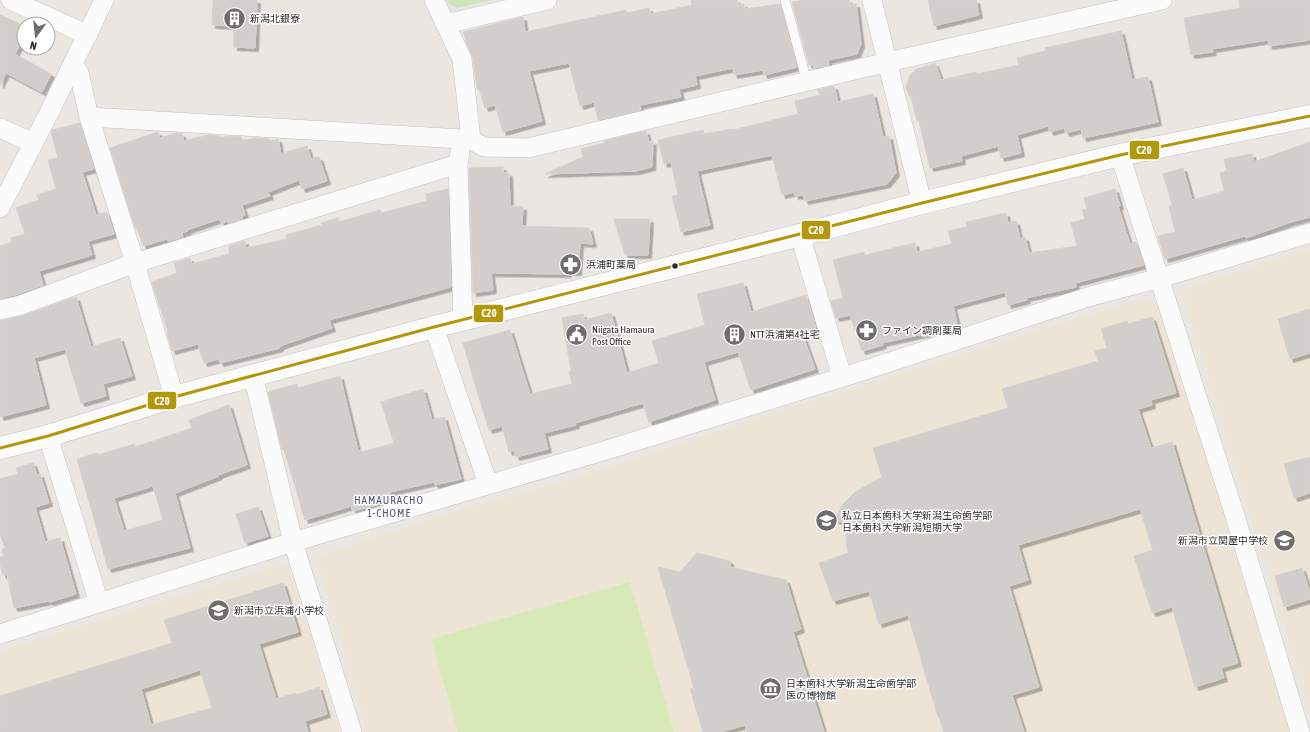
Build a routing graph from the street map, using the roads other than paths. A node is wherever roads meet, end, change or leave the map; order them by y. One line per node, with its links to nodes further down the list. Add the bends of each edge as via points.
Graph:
1 (12, 0): 9 (street)
2 (104, 0): 9 (street)
3 (434, 0): 8 (street)
4 (547, 0): 8 (street)
5 (785, 0): 12 (lane)
6 (872, 0): 10 (street)
7 (1162, 0): 10 (street)
8 (446, 24): 16 (street, via 462,59)
9 (88, 35): 11 (street)
10 (888, 62): 12 (street); 20 (street)
11 (74, 64): 14 (street, via 79,73); 17 (street)
12 (806, 82): 16 (street, via 528,148 484,147)
13 (1310, 116): 18 (street)
14 (89, 117): 16 (street); 24 (street)
15 (0, 128): 17 (street)
16 (466, 140): 19 (street)
17 (33, 143): 21 (street)
18 (1120, 155): 20 (street); 25 (street)
19 (458, 164): 24 (street); 27 (street)
20 (922, 203): 23 (street)
21 (0, 208)
22 (1310, 233): 25 (street)
23 (800, 235): 27 (street); 30 (street)
24 (135, 263): 26 (street, via 21,305); 31 (street)
25 (1160, 278): 30 (street, via 1091,296); 39 (street)
26 (0, 310)
27 (463, 320): 28 (street)
28 (434, 327): 29 (street); 34 (street)
29 (253, 375): 31 (street); 35 (street)
30 (842, 377): 34 (street)
31 (174, 397): 32 (street)
32 (48, 436): 33 (street); 36 (street)
33 (0, 448)
34 (488, 484): 35 (street)
35 (293, 542): 36 (street); 38 (street)
36 (99, 603): 37 (street)
37 (0, 634)
38 (352, 732)
39 (1300, 732)

